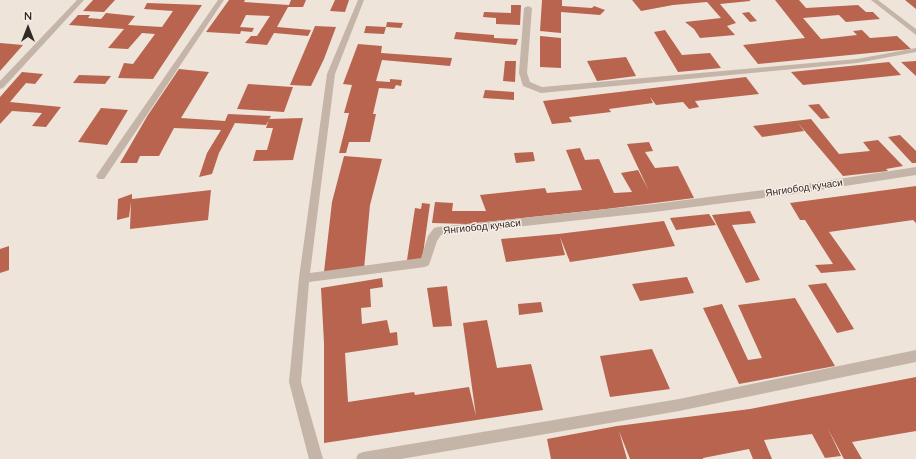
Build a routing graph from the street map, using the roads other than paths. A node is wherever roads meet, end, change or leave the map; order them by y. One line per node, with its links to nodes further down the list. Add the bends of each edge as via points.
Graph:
1 (81, 0): 8 (street)
2 (221, 0): 10 (street)
3 (361, 0): 11 (street, via 331,74)
4 (874, 0): 6 (street)
5 (528, 8): 7 (street, via 522,73 526,84 541,90 858,61)
6 (916, 33)
7 (916, 50)
8 (0, 86)
9 (916, 171): 11 (street, Янгиобод кучаси, via 654,208 438,231 432,239 425,262)
10 (101, 176)
11 (304, 278): 13 (street, via 295,382)
12 (916, 356): 14 (street, via 679,405)
13 (316, 459)
14 (364, 459)

